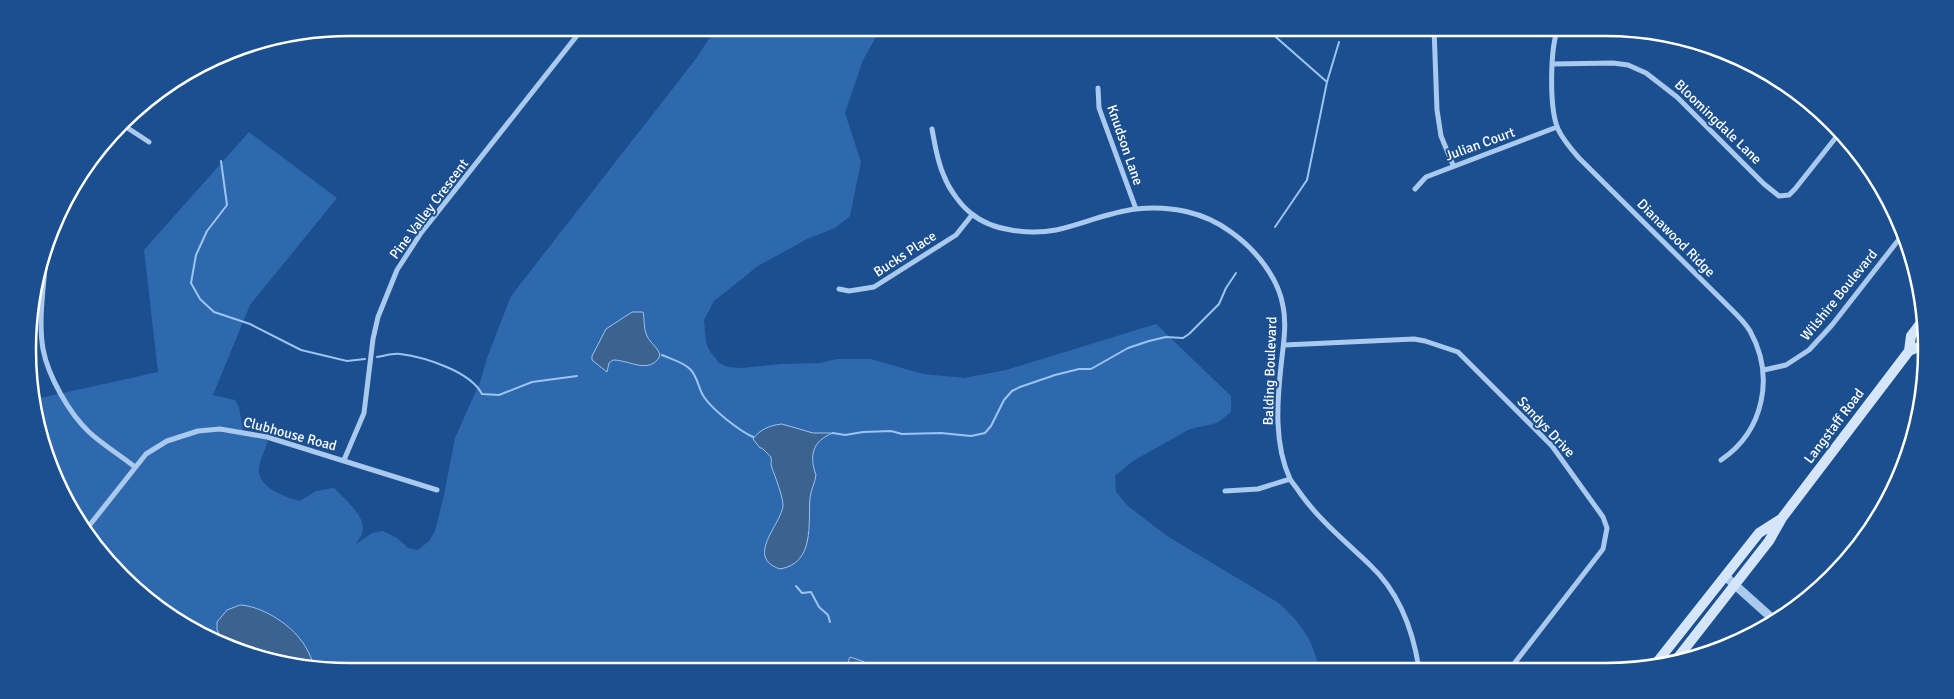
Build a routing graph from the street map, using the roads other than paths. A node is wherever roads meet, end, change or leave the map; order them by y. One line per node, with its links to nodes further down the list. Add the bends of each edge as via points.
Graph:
1 (577, 36): 23 (street, Pine Valley Crescent, via 421,233 397,270 378,316 364,413)
2 (1434, 36): 11 (street, via 1437,110)
3 (1556, 36): 4 (street, Dianawood Ridge)
4 (1553, 64): 6 (street, Dianawood Ridge); 9 (street, Bloomingdale Lane, via 1613,63 1646,73 1677,97 1779,196 1788,195 1795,189)
5 (1098, 88): 13 (street, Knudson Lane, via 1099,108)
6 (1557, 127): 11 (street, Julian Court); 22 (street, Dianawood Ridge, via 1579,158 1738,317 1749,330)
7 (128, 128): 10 (street)
8 (932, 129): 14 (street, Balding Boulevard, via 944,177)
9 (1835, 138)
10 (149, 142)
11 (1453, 165): 12 (street, Julian Court, via 1426,177)
12 (1415, 189)
13 (1136, 209): 14 (street, Balding Boulevard, via 1039,232 1014,231); 19 (street, Balding Boulevard, via 1160,208 1198,214 1216,221 1243,242 1264,264 1277,286 1284,306)
14 (972, 215): 17 (street, Bucks Place, via 956,235 874,287 849,291)
15 (1898, 241): 22 (street, Wilshire Boulevard, via 1809,350 1786,365)
16 (44, 278): 25 (street, via 43,348 61,395 84,426)
17 (839, 289)
18 (1917, 328): 21 (main road, Langstaff Road, via 1910,336)
19 (1284, 345): 26 (street, Balding Boulevard, via 1278,410 1282,450); 37 (street, Sandys Drive, via 1414,339 1458,352 1552,446 1597,506 1606,528 1604,550)
20 (1918, 347): 21 (main road)
21 (1909, 351): 29 (main road, Langstaff Road)
22 (1764, 370): 24 (street, Dianawood Ridge, via 1764,387 1755,420 1734,451)
23 (344, 460): 25 (street, Clubhouse Road, via 267,437 220,429 198,431 167,441 146,454); 27 (street, Clubhouse Road)
24 (1721, 460)
25 (135, 467): 30 (street, Clubhouse Road)
26 (1290, 479): 28 (street, via 1258,488); 36 (street, Balding Boulevard, via 1320,519 1371,566 1392,592 1409,624)
27 (437, 490)
28 (1225, 490)
29 (1782, 518): 31 (main road, Langstaff Road, via 1759,533); 32 (main road, Langstaff Road, via 1769,541)
30 (90, 525)
31 (1725, 576): 32 (street); 35 (main road, Langstaff Road)
32 (1735, 585): 33 (street); 34 (main road, Langstaff Road)
33 (1769, 616)
34 (1681, 653)
35 (1660, 658)
36 (1418, 663)
37 (1515, 663)

